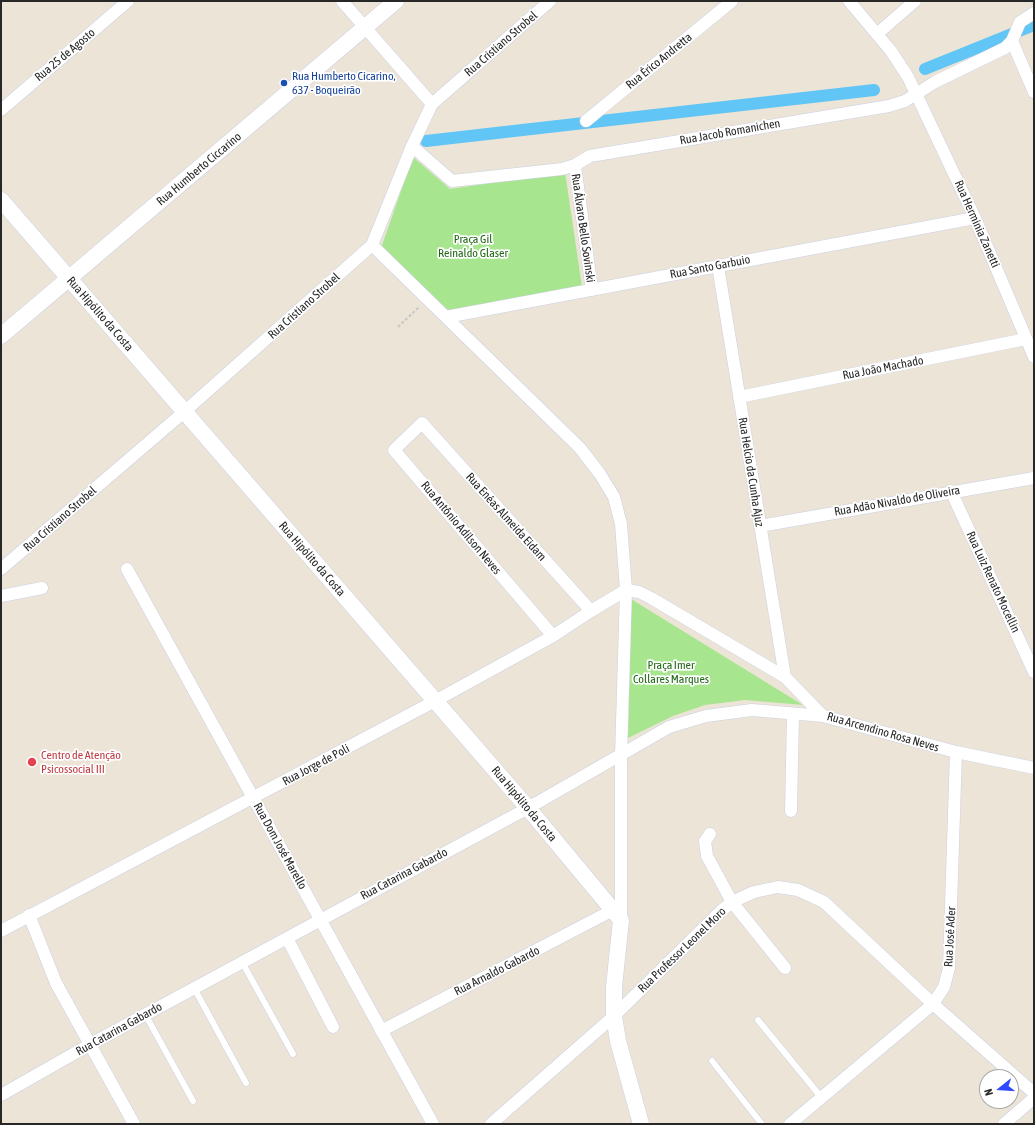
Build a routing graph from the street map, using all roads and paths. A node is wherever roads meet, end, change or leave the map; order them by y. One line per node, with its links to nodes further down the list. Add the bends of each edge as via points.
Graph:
1 (128, 1): 15 (street, Rua 25 de Agosto)
2 (342, 1): 9 (street)
3 (396, 1): 9 (street, Rua Humberto Ciccarino)
4 (550, 1): 14 (street, Rua Cristiano Strobel)
5 (732, 1): 16 (street, Rua Érico Andretta)
6 (849, 1): 10 (street, Rua Herminia Zanetti)
7 (915, 1): 10 (street)
8 (1034, 14): 11 (street, Rua Jacob Romanichen, via 1020,22)
9 (365, 27): 14 (street); 23 (street, Rua Humberto Ciccarino)
10 (877, 34): 13 (street, Rua Herminia Zanetti, via 901,64)
11 (1014, 36): 12 (street); 13 (street, Rua Jacob Romanichen, via 1005,48 994,55)
12 (1034, 92)
13 (916, 93): 18 (street, Rua Jacob Romanichen, via 905,101 889,106 590,156); 20 (street, Rua Herminia Zanetti)
14 (432, 104): 17 (street, Rua Cristiano Strobel)
15 (1, 110)
16 (586, 121)
17 (412, 146): 18 (street, Rua Jacob Romanichen, via 452,181); 21 (street, Rua Cristiano Strobel)
18 (575, 166): 24 (street, Rua Álvaro Bello Sovinski)
19 (1, 200): 23 (street, Rua Hipólito da Costa)
20 (975, 218): 22 (street, Rua Santo Garbuio); 29 (street, Rua Herminia Zanetti)
21 (372, 245): 25 (street); 32 (street, Rua Cristiano Strobel)
22 (718, 266): 24 (street, Rua Santo Garbuio); 31 (street, Rua Helcio da Cunha Ajuz)
23 (69, 279): 28 (street, Rua Humberto Ciccarino); 32 (street, Rua Hipólito da Costa)
24 (592, 290): 26 (street, Rua Santo Garbuio)
25 (428, 299): 26 (street); 27 (path)
26 (446, 317): 40 (street, via 580,448 600,474 614,497 621,524)
27 (398, 327)
28 (1, 336)
29 (1026, 339): 30 (street, Rua Herminia Zanetti); 31 (street, Rua João Machado)
30 (1034, 357)
31 (739, 397): 36 (street, Rua Helcio da Cunha Ajuz)
32 (184, 412): 37 (street, Rua Cristiano Strobel); 46 (street, Rua Hipólito da Costa)
33 (422, 423): 42 (street, Rua Enéas Almeida Eidam); 43 (street, Rua Antônio Adílson Neves, via 394,450)
34 (1034, 478): 35 (street, Rua Adão Nivaldo de Oliveira)
35 (951, 491): 36 (street, Rua Adão Nivaldo de Oliveira); 44 (street, Rua Luiz Renato Mocellin)
36 (760, 526): 45 (street, Rua Helcio da Cunha Ajuz)
37 (1, 569)
38 (127, 569): 52 (street, Rua Dom José Marello)
39 (42, 588): 41 (street)
40 (626, 590): 42 (street, Rua Jorge de Poli); 45 (street, Rua Arcendino Rosa Neves, via 652,598); 50 (street)
41 (1, 596)
42 (591, 610): 43 (street, Rua Jorge de Poli)
43 (553, 636): 46 (street, Rua Jorge de Poli)
44 (1034, 672)
45 (785, 677): 48 (street, Rua Arcendino Rosa Neves)
46 (435, 701): 52 (street, Rua Jorge de Poli); 53 (street, Rua Hipólito da Costa)
47 (792, 714): 48 (street, Rua Catarina Gabardo); 50 (street, Rua Catarina Gabardo, via 752,710 706,716 669,727); 54 (street)
48 (823, 716): 49 (street, Rua Arcendino Rosa Neves)
49 (956, 752): 51 (street, Rua Arcendino Rosa Neves); 65 (street, Rua José Ader, via 949,968 944,987)
50 (621, 756): 53 (street, Rua Catarina Gabardo); 58 (street)
51 (1034, 768)
52 (253, 798): 57 (street, Rua Jorge de Poli); 59 (street, Rua Dom José Marello)
53 (528, 808): 58 (street, Rua Hipólito da Costa); 59 (street, Rua Catarina Gabardo)
54 (791, 811)
55 (710, 834): 56 (street, via 705,842 707,856)
56 (732, 902): 63 (street); 65 (street, Rua Professor Leonel Moro, via 754,892 778,887 798,890 824,902); 67 (street, Rua Professor Leonel Moro)
57 (29, 915): 60 (street, Rua Jorge de Poli); 71 (street, via 56,983)
58 (617, 915): 67 (street); 70 (street, Rua Arnaldo Gabardo)
59 (320, 919): 61 (street, Rua Catarina Gabardo); 70 (street, Rua Dom José Marello)
60 (1, 931)
61 (286, 938): 62 (street, Rua Catarina Gabardo); 69 (street)
62 (242, 962): 64 (street, Rua Catarina Gabardo); 72 (lane)
63 (785, 968)
64 (194, 988): 66 (street, Rua Catarina Gabardo); 74 (lane)
65 (933, 1004): 75 (street, Rua Professor Leonel Moro); 77 (street, Rua José Ader)
66 (146, 1014): 71 (street, Rua Catarina Gabardo); 79 (lane)
67 (614, 1016): 82 (street, Rua Professor Leonel Moro); 83 (street, via 618,1041)
68 (758, 1020): 77 (lane)
69 (333, 1027)
70 (381, 1031): 81 (street, Rua Dom José Marello)
71 (89, 1045): 76 (street, Rua Catarina Gabardo); 80 (street)
72 (293, 1054)
73 (712, 1061): 84 (lane)
74 (246, 1083)
75 (1034, 1093)
76 (1, 1095)
77 (821, 1097): 85 (street, Rua José Ader)
78 (1034, 1098): 86 (street)
79 (193, 1101)
80 (134, 1124)
81 (433, 1124)
82 (491, 1124)
83 (641, 1124)
84 (762, 1124)
85 (790, 1124)
86 (1004, 1124)

